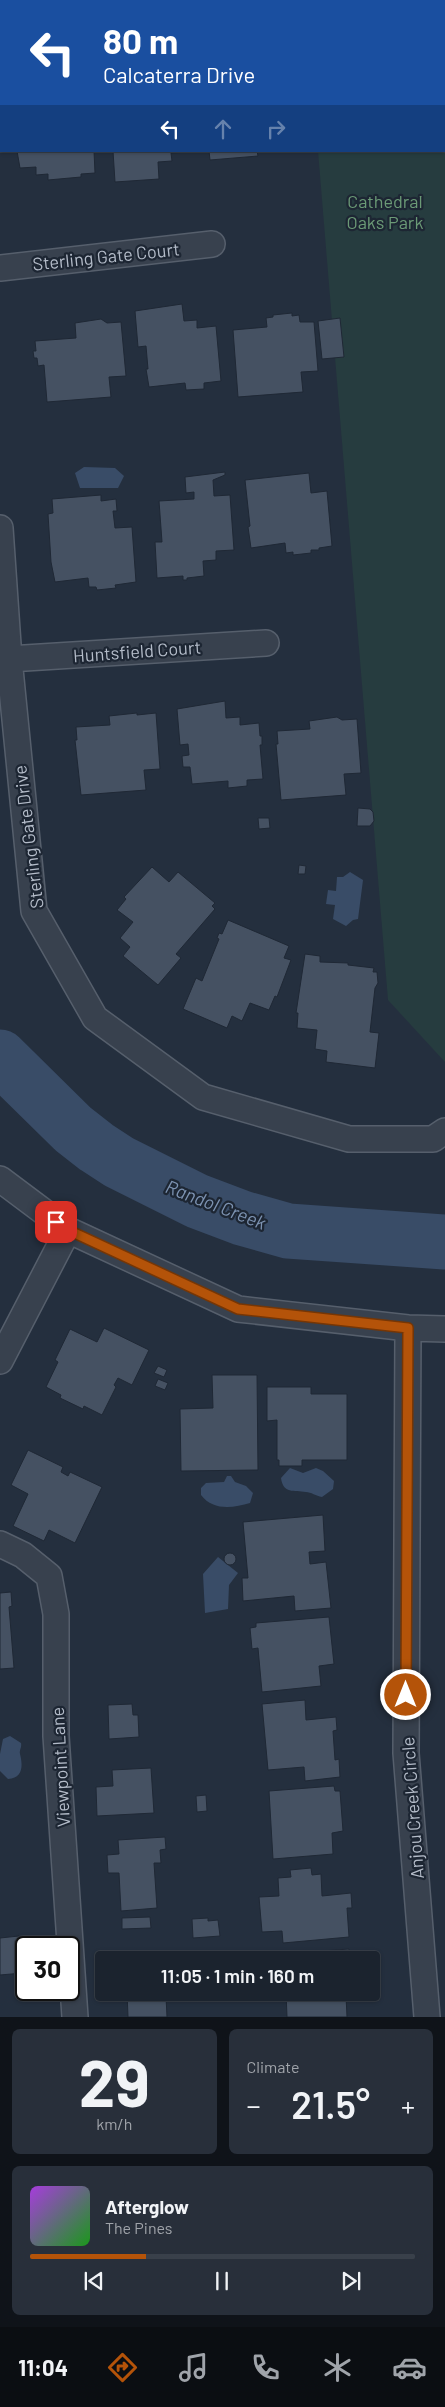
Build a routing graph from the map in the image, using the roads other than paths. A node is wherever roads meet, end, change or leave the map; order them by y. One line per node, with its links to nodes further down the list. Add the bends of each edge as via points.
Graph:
1 (212, 244): 2 (street, Sterling Gate Court)
2 (0, 268)
3 (0, 528): 5 (street, Sterling Gate Drive)
4 (266, 643): 5 (street, Huntsfield Court)
5 (9, 659): 6 (street, Sterling Gate Drive, via 34,911 95,1018 203,1097 348,1139 433,1139)
6 (445, 1131)
7 (0, 1179): 8 (street)
8 (68, 1230): 9 (street, via 238,1309); 11 (street)
9 (408, 1328): 10 (street); 14 (street, Anjou Creek Circle, via 406,1753)
10 (445, 1329)
11 (0, 1361)
12 (0, 1544): 13 (street, Viewpoint Lane, via 23,1555 49,1576 56,1614 56,1736)
13 (75, 2017)
14 (427, 2017)

